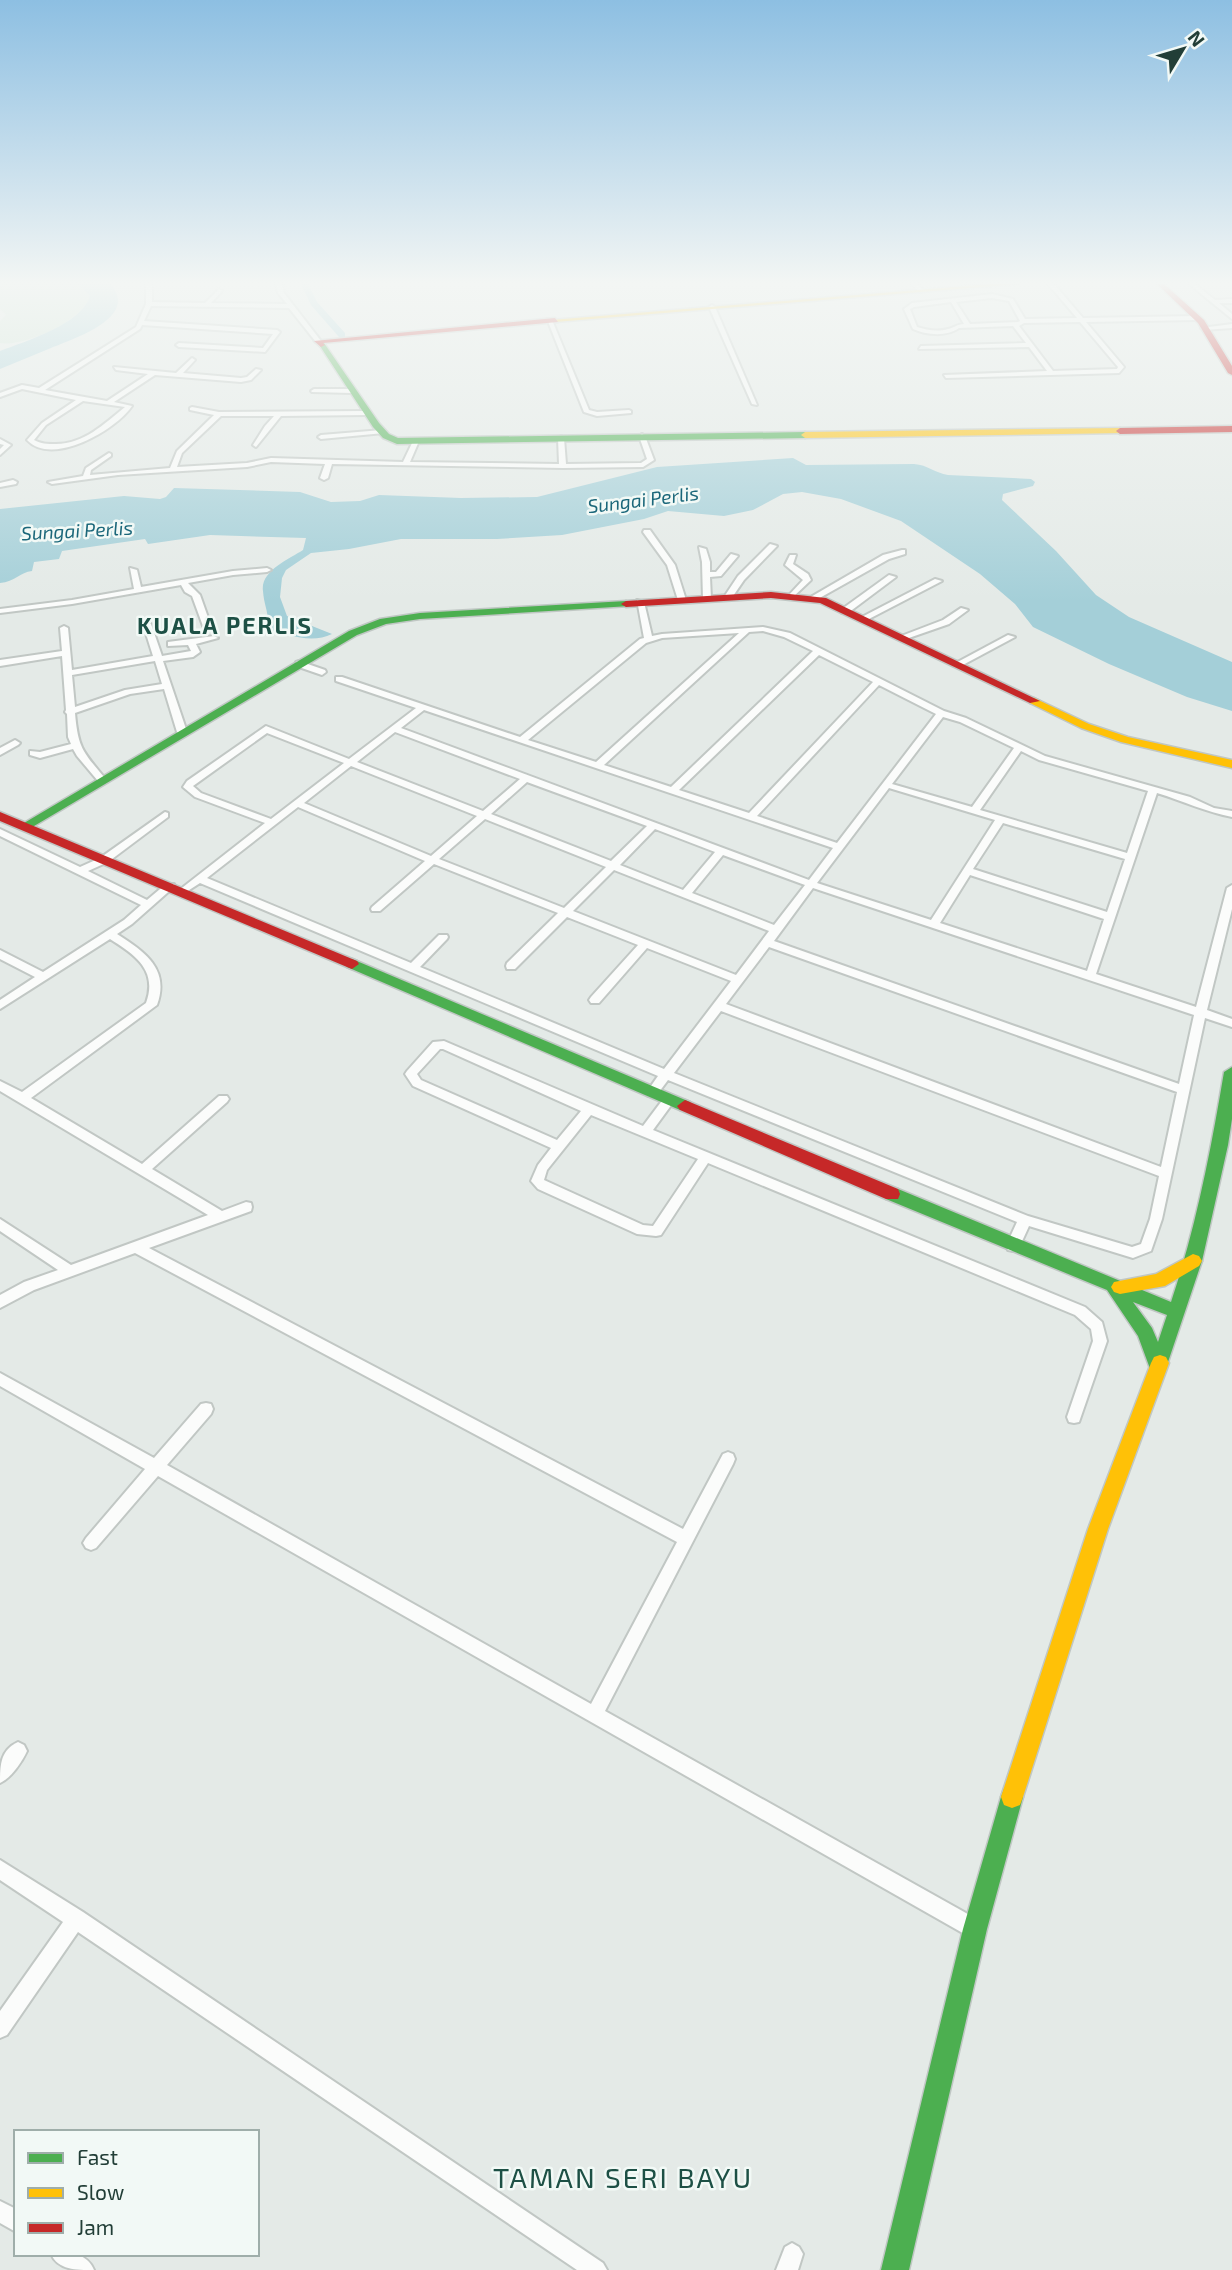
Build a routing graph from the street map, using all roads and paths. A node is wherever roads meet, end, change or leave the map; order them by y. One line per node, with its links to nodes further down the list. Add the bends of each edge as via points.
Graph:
1 (34, 390): 6 (street)
2 (127, 390): 8 (street); 12 (street)
3 (351, 390): 9 (street)
4 (577, 390): 16 (street, via 586,411)
5 (749, 390): 13 (street)
6 (39, 391): 10 (street)
7 (314, 391): 9 (street)
8 (142, 393)
9 (354, 394): 11 (street); 15 (street)
10 (82, 399): 12 (street); 12 (street, via 35,432 31,443 64,447 82,443 129,407)
11 (325, 399)
12 (108, 402)
13 (755, 404)
14 (192, 409): 17 (street)
15 (367, 412): 18 (street); 20 (street)
16 (629, 412)
17 (219, 414): 18 (street); 33 (street, via 179,452)
18 (278, 415): 26 (street)
19 (1232, 429): 21 (street)
20 (382, 432): 22 (street); 25 (street, via 392,440)
21 (642, 436): 23 (street); 31 (street, via 651,460 646,464)
22 (321, 437)
23 (561, 438): 25 (street); 31 (street)
24 (0, 441): 27 (street, via 8,444)
25 (416, 441): 30 (street)
26 (257, 445)
27 (0, 453)
28 (109, 455): 34 (street, via 88,469)
29 (330, 462): 30 (street); 33 (street, via 271,460); 35 (street)
30 (407, 464): 32 (street)
31 (563, 466): 32 (street)
32 (522, 467): 36 (street)
33 (173, 469): 34 (street)
34 (86, 478): 38 (street)
35 (324, 478)
36 (521, 480)
37 (13, 482): 39 (street)
38 (52, 482)
39 (0, 485)
40 (647, 531): 57 (street, via 671,565)
41 (773, 546): 54 (street)
42 (702, 549): 48 (street)
43 (902, 552): 56 (street)
44 (734, 556): 48 (street, via 718,573)
45 (793, 556): 53 (street, via 789,565 807,580)
46 (133, 570): 52 (street)
47 (267, 570): 50 (street)
48 (707, 575): 55 (street)
49 (892, 577): 61 (street)
50 (183, 582): 52 (street); 64 (street, via 196,595)
51 (939, 582): 62 (street)
52 (138, 590): 60 (street)
53 (792, 596): 54 (street); 56 (street)
54 (728, 597): 55 (street)
55 (707, 598): 57 (street)
56 (813, 598): 61 (street)
57 (682, 600): 58 (street)
58 (640, 602): 69 (street); 77 (street, via 398,618 353,633)
59 (964, 610): 70 (street, via 946,622)
60 (0, 611)
61 (845, 611): 62 (street)
62 (862, 619): 70 (street)
63 (146, 624): 75 (street)
64 (207, 626)
65 (64, 628): 74 (street)
66 (747, 630): 69 (street); 73 (street, via 779,632); 97 (street)
67 (1011, 637): 78 (street)
68 (214, 638): 71 (street)
69 (648, 638): 89 (street)
70 (900, 638): 78 (street)
71 (191, 642): 72 (street); 75 (street, via 195,653)
72 (171, 644)
73 (818, 651): 82 (street); 101 (street)
74 (67, 653): 76 (street); 79 (street)
75 (157, 659): 79 (street); 83 (street)
76 (0, 663)
77 (299, 664): 80 (street); 88 (street)
78 (956, 665): 96 (street, via 1104,733)
79 (68, 673): 85 (street)
80 (322, 673)
81 (339, 679): 84 (street)
82 (878, 681): 86 (street); 109 (street)
83 (166, 685): 85 (street); 88 (street)
84 (421, 708): 87 (street); 89 (street)
85 (69, 712): 91 (street)
86 (941, 713): 92 (street); 100 (street)
87 (395, 729): 95 (street); 98 (street)
88 (182, 732): 99 (street)
89 (521, 741): 97 (street)
90 (15, 743): 93 (street)
91 (76, 745): 94 (street); 99 (street)
92 (1019, 748): 102 (street); 104 (street)
93 (0, 752)
94 (33, 753)
95 (353, 762): 103 (street); 107 (street); 111 (street, via 266,729 188,787 198,795)
96 (1232, 764)
97 (598, 766): 101 (street)
98 (526, 778): 107 (street); 112 (street)
99 (101, 779): 113 (street)
100 (887, 785): 104 (street); 115 (street)
101 (673, 791): 109 (street)
102 (1153, 791): 105 (street); 117 (street)
103 (298, 804): 111 (street); 118 (street)
104 (974, 812): 110 (street)
105 (1232, 814)
106 (165, 815): 119 (street)
107 (482, 815): 118 (street); 120 (street)
108 (0, 816): 113 (street)
109 (751, 817): 115 (street)
110 (999, 821): 117 (street); 122 (street)
111 (274, 823): 123 (street)
112 (654, 825): 116 (street); 120 (street)
113 (25, 826): 119 (street)
114 (0, 832): 121 (street)
115 (839, 847): 124 (street)
116 (722, 850): 124 (street); 127 (street)
117 (1131, 858): 130 (street)
118 (430, 859): 128 (street); 129 (street)
119 (102, 861): 121 (street); 126 (street)
120 (614, 866): 127 (street); 129 (street)
121 (84, 869): 126 (street)
122 (968, 871): 130 (street); 131 (street)
123 (200, 879): 126 (street); 139 (street)
124 (811, 884): 131 (street); 132 (street)
125 (1232, 888): 148 (street)
126 (163, 894): 133 (street); 144 (street)
127 (685, 894): 132 (street)
128 (376, 909)
129 (565, 912): 136 (street); 138 (street)
130 (1110, 917): 141 (street)
131 (933, 925): 141 (street)
132 (776, 930): 135 (street)
133 (113, 936): 140 (street); 156 (street, via 148,962 157,987 151,1005)
134 (443, 937): 139 (street)
135 (767, 942): 142 (street); 153 (street)
136 (645, 944): 142 (street); 145 (street)
137 (0, 954): 140 (street)
138 (511, 966)
139 (412, 968): 143 (street)
140 (42, 975): 146 (street)
141 (1090, 977): 148 (street)
142 (738, 980): 147 (street)
143 (446, 983): 144 (street); 151 (street)
144 (431, 999): 155 (street)
145 (595, 1000)
146 (0, 1005)
147 (719, 1006): 151 (street); 166 (street)
148 (1200, 1014): 149 (street); 153 (street)
149 (1232, 1023)
150 (1232, 1072): 154 (street)
151 (665, 1076): 155 (street); 169 (street)
152 (0, 1085): 156 (street)
153 (1184, 1090): 166 (street)
154 (1231, 1091): 160 (street)
155 (652, 1093): 158 (street)
156 (22, 1098): 165 (street)
157 (223, 1099): 165 (street)
158 (668, 1101): 161 (street); 171 (street)
159 (589, 1109): 161 (street); 163 (street); 163 (street, via 444,1045 437,1045 411,1074 417,1083)
160 (1229, 1116): 162 (street)
161 (646, 1131): 164 (street)
162 (1226, 1142): 173 (street)
163 (559, 1146): 164 (street, via 537,1175 542,1186 649,1232 661,1226)
164 (706, 1157): 181 (street, via 1080,1311 1097,1326 1100,1341)
165 (142, 1171): 168 (street)
166 (1167, 1174): 169 (street, via 1150,1240 1140,1252 1122,1252)
167 (246, 1207): 168 (street)
168 (220, 1216): 172 (street)
169 (1025, 1220): 171 (street)
170 (0, 1224): 174 (street)
171 (1013, 1246): 175 (street)
172 (137, 1248): 174 (street); 184 (street)
173 (1193, 1261): 175 (street, via 1166,1280); 177 (street)
174 (70, 1271): 176 (street)
175 (1112, 1288): 177 (street); 178 (street, via 1146,1333)
176 (0, 1302)
177 (1177, 1312): 178 (street)
178 (1158, 1368): 191 (street, via 1098,1529 1012,1796)
179 (0, 1379): 183 (street)
180 (206, 1409): 183 (street)
181 (1074, 1417)
182 (728, 1459): 184 (street)
183 (155, 1466): 185 (street); 186 (street)
184 (687, 1539): 186 (street)
185 (91, 1543)
186 (595, 1714): 191 (street)
187 (18, 1751): 188 (street)
188 (0, 1774)
189 (0, 1869): 190 (street)
190 (76, 1919): 192 (street); 195 (street)
191 (975, 1929): 196 (street)
192 (0, 2028)
193 (64, 2256): 194 (street)
194 (83, 2270)
195 (596, 2270)
196 (895, 2270)

